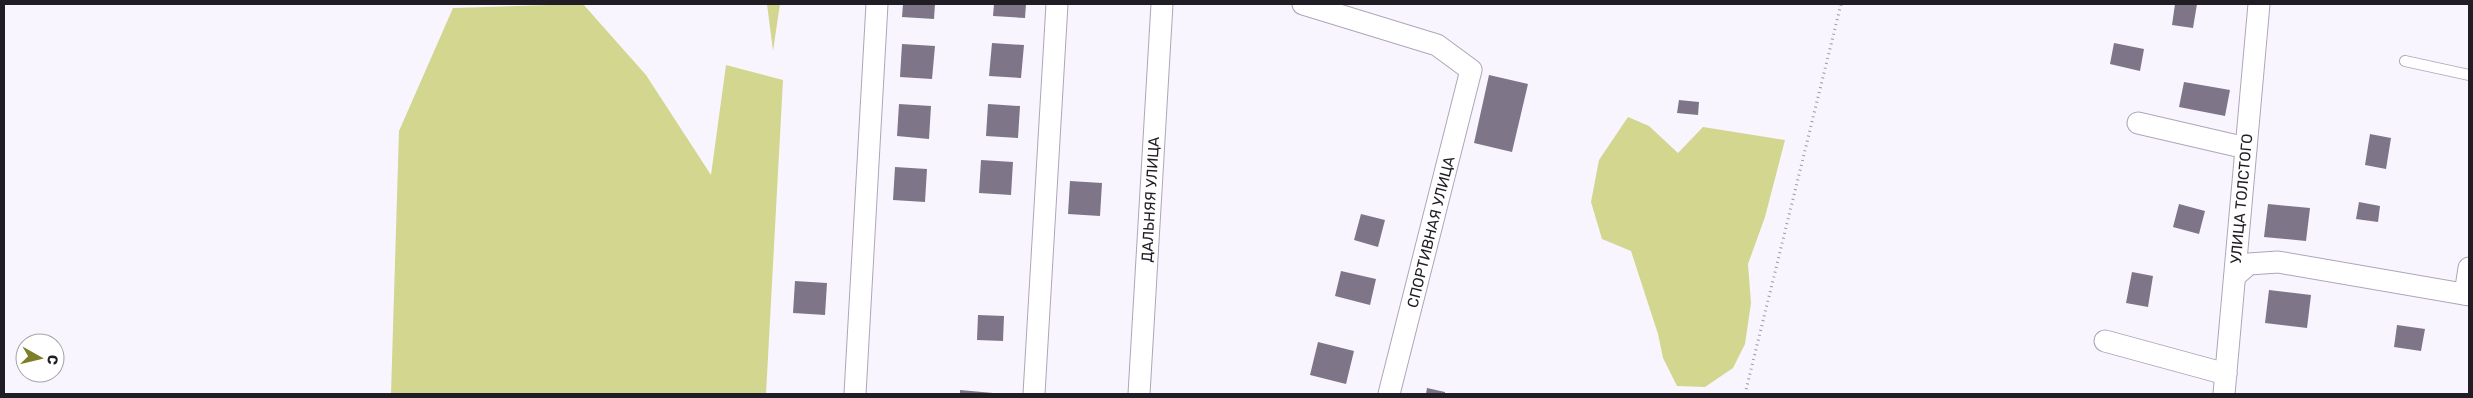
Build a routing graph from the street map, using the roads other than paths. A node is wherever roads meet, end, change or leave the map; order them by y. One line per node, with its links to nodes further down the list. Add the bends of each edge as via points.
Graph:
1 (877, 4): 15 (street)
2 (1057, 4): 16 (street)
3 (1162, 4): 17 (street, ДАЛЬНЯЯ УЛИЦА)
4 (1303, 4): 18 (street, СПОРТИВНАЯ УЛИЦА, via 1437,46 1471,70)
5 (2259, 4): 9 (street, УЛИЦА ТОЛСТОГО)
6 (2406, 62): 7 (lane)
7 (2469, 74)
8 (2138, 123): 9 (street)
9 (2246, 148): 11 (street, УЛИЦА ТОЛСТОГО)
10 (2469, 268): 12 (street)
11 (2235, 276): 12 (street, via 2249,264 2278,262); 14 (street, УЛИЦА ТОЛСТОГО)
12 (2467, 295)
13 (2105, 340): 14 (street)
14 (2225, 384)
15 (855, 394)
16 (1034, 394)
17 (1139, 394)
18 (1389, 394)

